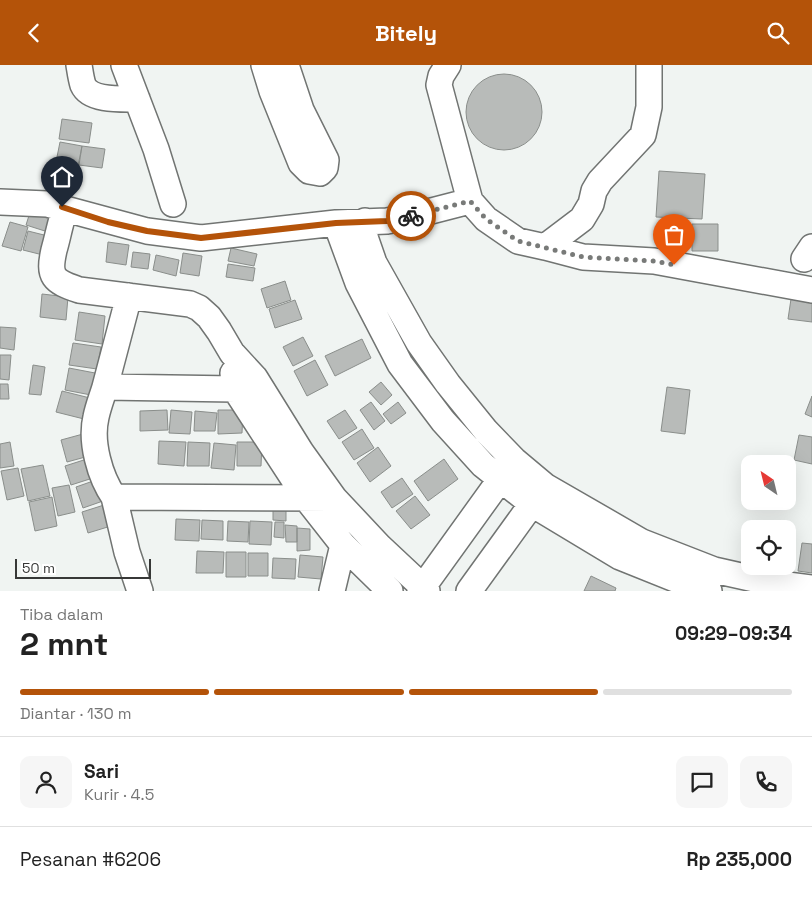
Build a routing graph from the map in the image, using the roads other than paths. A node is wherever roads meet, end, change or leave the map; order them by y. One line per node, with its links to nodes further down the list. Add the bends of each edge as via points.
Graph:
1 (79, 65): 7 (street, via 83,85 89,92 109,98)
2 (124, 65): 7 (street)
3 (264, 65): 4 (street, via 301,163 309,171 320,173 326,160 301,110)
4 (286, 65)
5 (448, 65): 8 (street, via 439,85)
6 (648, 65): 13 (street, via 649,107 643,135 600,181 582,219)
7 (136, 99): 10 (street)
8 (470, 201): 12 (street); 13 (street, via 486,219 518,241)
9 (0, 202): 12 (street, via 47,205 147,231 201,238)
10 (173, 204)
11 (62, 219): 15 (street, via 51,268 57,280 79,290)
12 (353, 231): 18 (street, via 358,283 400,364 443,421 483,465)
13 (545, 247): 14 (street, via 583,257 654,261)
14 (812, 290)
15 (128, 296): 16 (street, via 199,308 219,331); 17 (street)
16 (245, 384): 17 (street); 21 (street); 22 (street, via 301,451)
17 (105, 387): 20 (street, via 96,417 96,448 101,474)
18 (507, 470): 19 (street); 25 (street)
19 (539, 495): 24 (street, via 642,542 714,570); 29 (street); 30 (street, via 620,557)
20 (114, 497): 21 (street); 26 (street)
21 (306, 498): 22 (street); 23 (street)
22 (334, 498): 25 (street)
23 (343, 545): 27 (street); 28 (street)
24 (812, 588)
25 (423, 590)
26 (140, 591)
27 (332, 591)
28 (390, 591)
29 (468, 591)
30 (709, 591)

